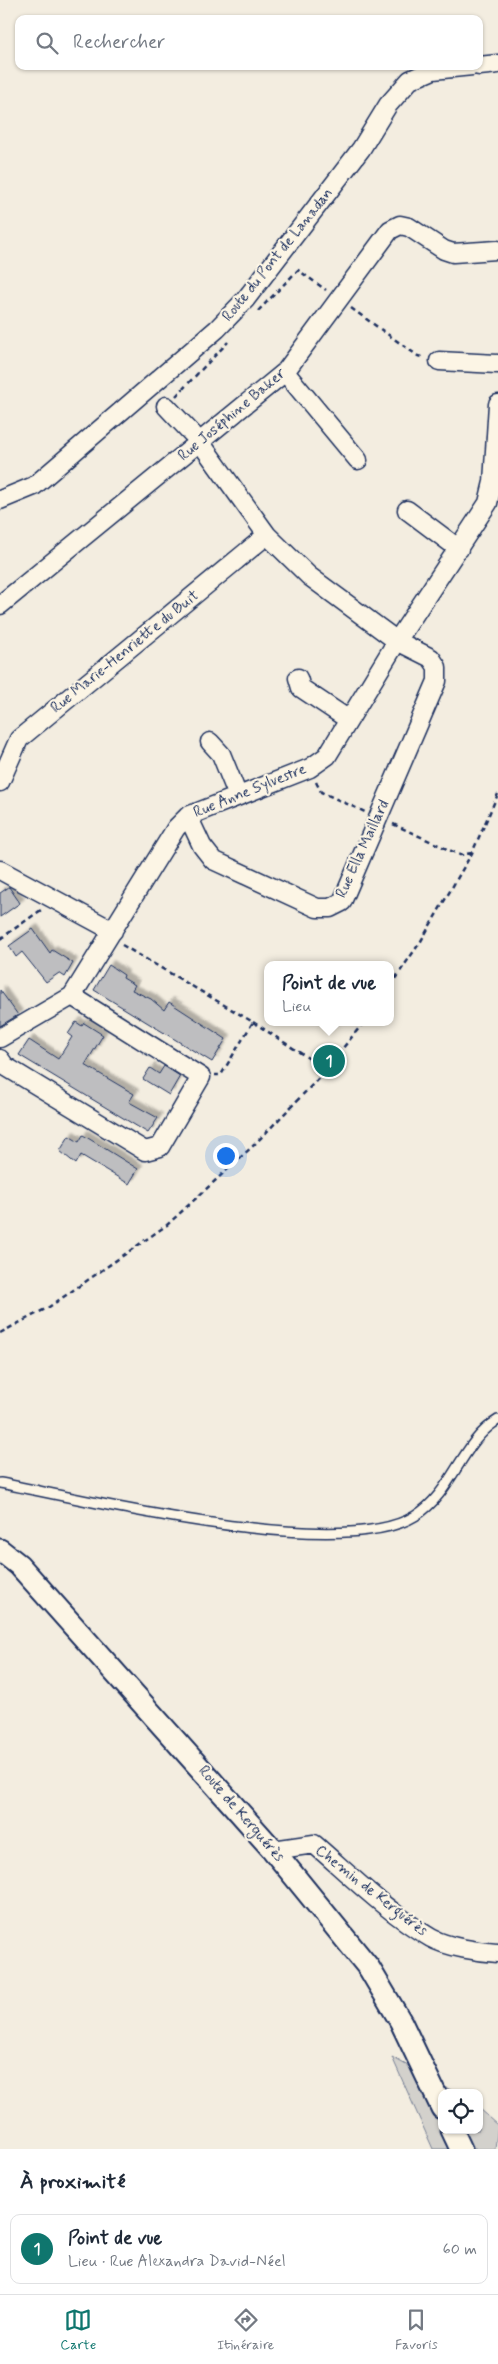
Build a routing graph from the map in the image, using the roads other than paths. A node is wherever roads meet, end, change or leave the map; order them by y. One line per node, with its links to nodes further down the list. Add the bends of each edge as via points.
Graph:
1 (498, 64): 2 (street)
2 (483, 66)
3 (433, 70): 12 (street, Route du Pont de Lanadan, via 410,80 388,106 362,149 245,300 217,330 34,486)
4 (498, 250): 7 (street, Rue Joséphine Baker, via 453,253 408,227 400,225 390,230)
5 (438, 361): 6 (street)
6 (498, 364)
7 (285, 372): 10 (street, Rue Joséphine Baker); 11 (street)
8 (498, 404): 15 (street, Rue Anne Sylvestre, via 493,482 488,503)
9 (166, 406): 10 (street, Rue Ella Maillard)
10 (200, 442): 14 (street, Rue Ella Maillard); 16 (street, Rue Joséphine Baker)
11 (358, 460)
12 (0, 500)
13 (407, 510): 15 (street)
14 (267, 535): 17 (street, Rue Ella Maillard, via 309,576); 21 (street, Rue Marie-Henriette du Buit, via 19,739)
15 (459, 549): 17 (street, Rue Anne Sylvestre)
16 (0, 605)
17 (397, 641): 19 (street, Rue Anne Sylvestre); 23 (street, Rue Ella Maillard, via 431,658 437,667 437,681 342,902 330,908 317,908 213,860 202,846)
18 (298, 678): 19 (street, via 301,688)
19 (349, 720): 22 (street, Rue Anne Sylvestre, via 327,756 310,768)
20 (210, 742): 22 (street, via 221,754)
21 (2, 772)
22 (238, 796): 23 (street, Rue Anne Sylvestre)
23 (188, 816): 25 (street, Rue Anne Sylvestre, via 176,828)
24 (0, 870): 25 (street)
25 (111, 934): 26 (street, Rue Anne Sylvestre)
26 (72, 996): 27 (street, Rue Anne Sylvestre); 28 (street, via 201,1077 160,1147 145,1151 6,1066)
27 (0, 1038)
28 (0, 1058)
29 (498, 1420): 30 (lane, via 484,1428 441,1493 415,1516 389,1527 353,1532 283,1531 165,1515)
30 (0, 1482)
31 (0, 1550): 32 (street, Route de Kerguérès, via 20,1565)
32 (273, 1850): 33 (street, Chemin de Kerguérès, via 314,1844 387,1908 432,1939 480,1952); 34 (street, Route de Kerguérès, via 369,1968 401,2022)
33 (498, 1953)
34 (438, 2100)
35 (454, 2134): 36 (street)
36 (461, 2149)

